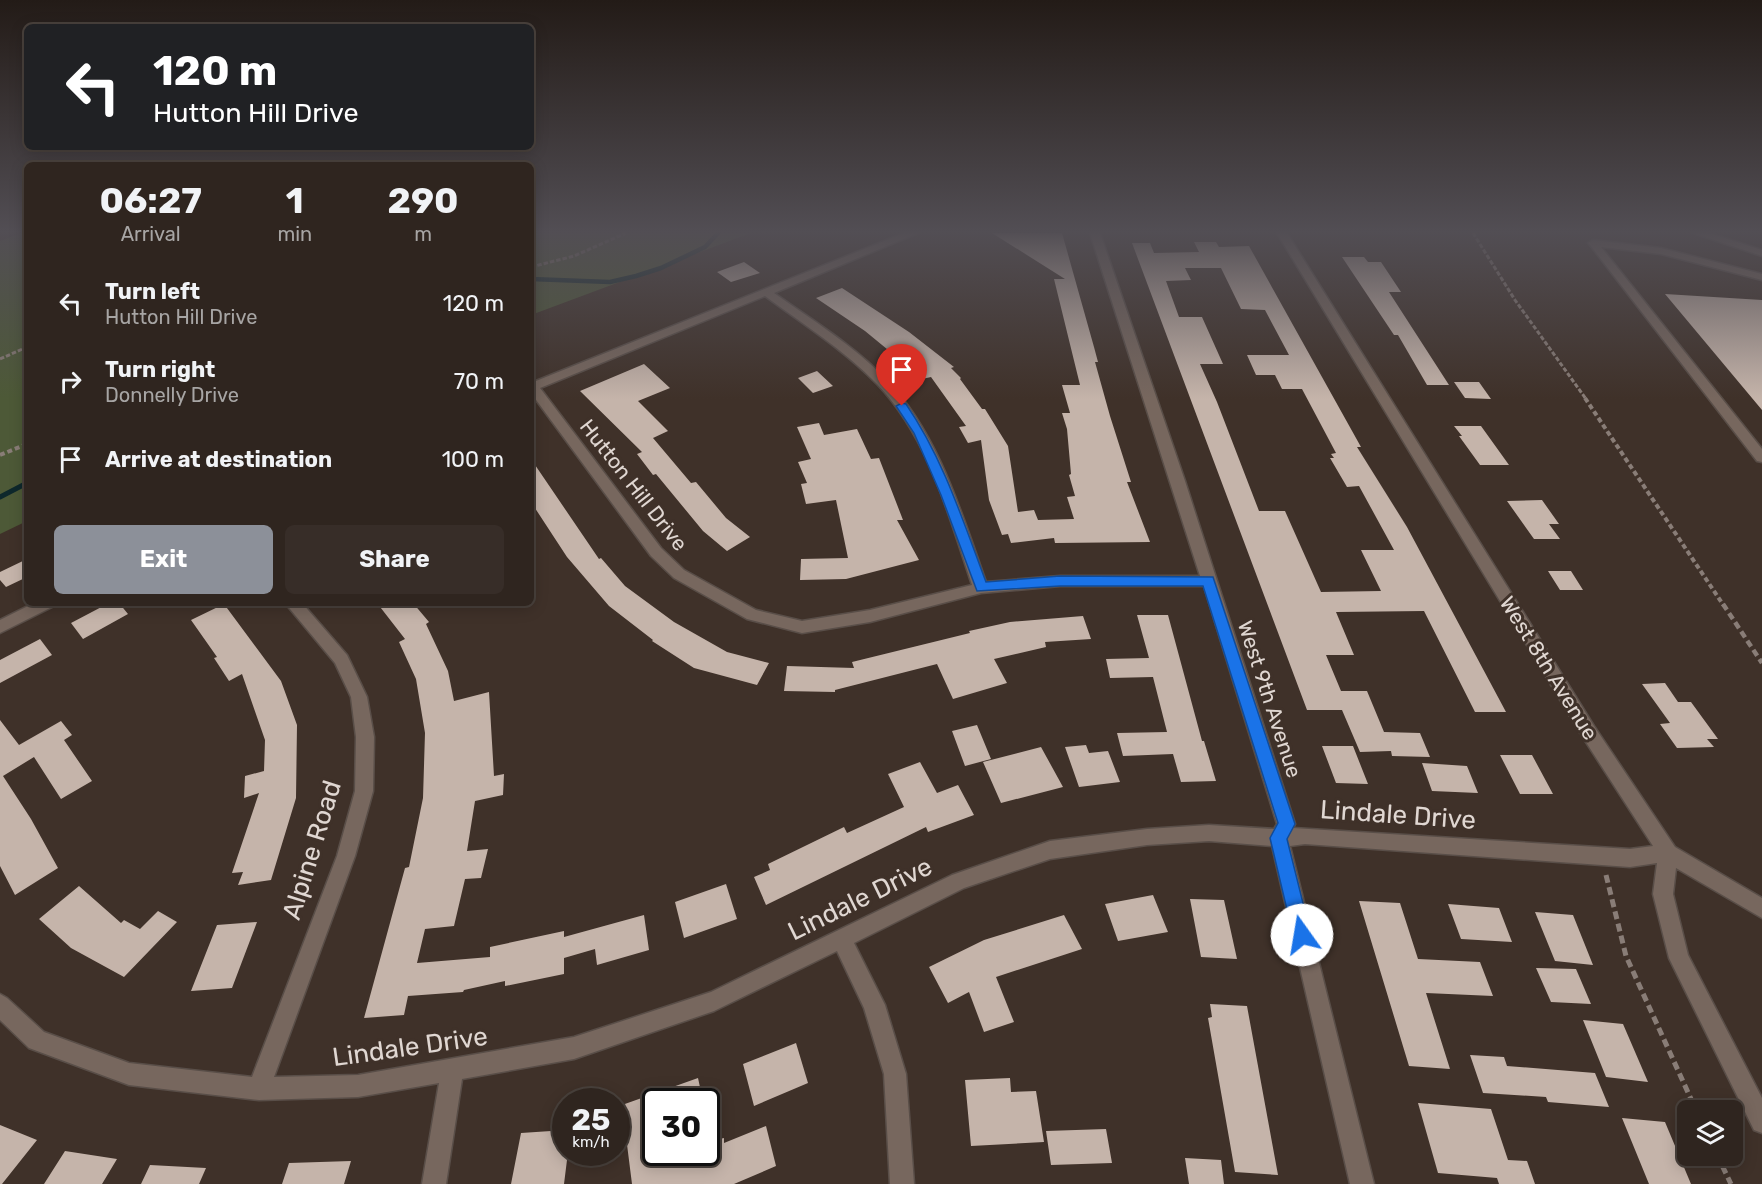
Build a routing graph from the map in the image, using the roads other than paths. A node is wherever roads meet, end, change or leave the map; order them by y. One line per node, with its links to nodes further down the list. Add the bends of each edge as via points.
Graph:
1 (775, 288): 5 (street)
2 (1113, 288): 9 (street, West 9th Avenue)
3 (1316, 288): 15 (street, West 8th Avenue, via 1588,731)
4 (1629, 288): 8 (street)
5 (766, 292): 6 (street); 10 (street, via 849,353 894,395 919,433 947,495)
6 (534, 385)
7 (534, 389): 10 (street, Hutton Hill Drive, via 656,552 679,574 752,615 802,627 870,616)
8 (1762, 458)
9 (1209, 581): 10 (street, Hutton Hill Drive, via 1060,581); 14 (street, West 9th Avenue, via 1286,824)
10 (981, 588)
11 (41, 606): 13 (street)
12 (296, 606): 20 (street, Alpine Road, via 341,659 359,697 365,737 364,791 346,856)
13 (0, 627)
14 (1279, 838): 15 (street, Lindale Drive, via 1305,836 1630,858); 17 (street, Lindale Drive, via 1199,834 1050,850 959,881); 24 (street, West 9th Avenue)
15 (1668, 853): 16 (street); 21 (street, via 1663,894 1679,958)
16 (1762, 909)
17 (841, 938): 19 (street, Lindale Drive, via 714,1001 574,1048); 23 (street, via 874,1005 895,1074)
18 (0, 1005): 20 (street, Lindale Drive, via 37,1040 129,1074)
19 (452, 1070): 20 (street, Lindale Drive, via 358,1086); 22 (street)
20 (259, 1089)
21 (1762, 1122)
22 (434, 1184)
23 (902, 1184)
24 (1362, 1184)

